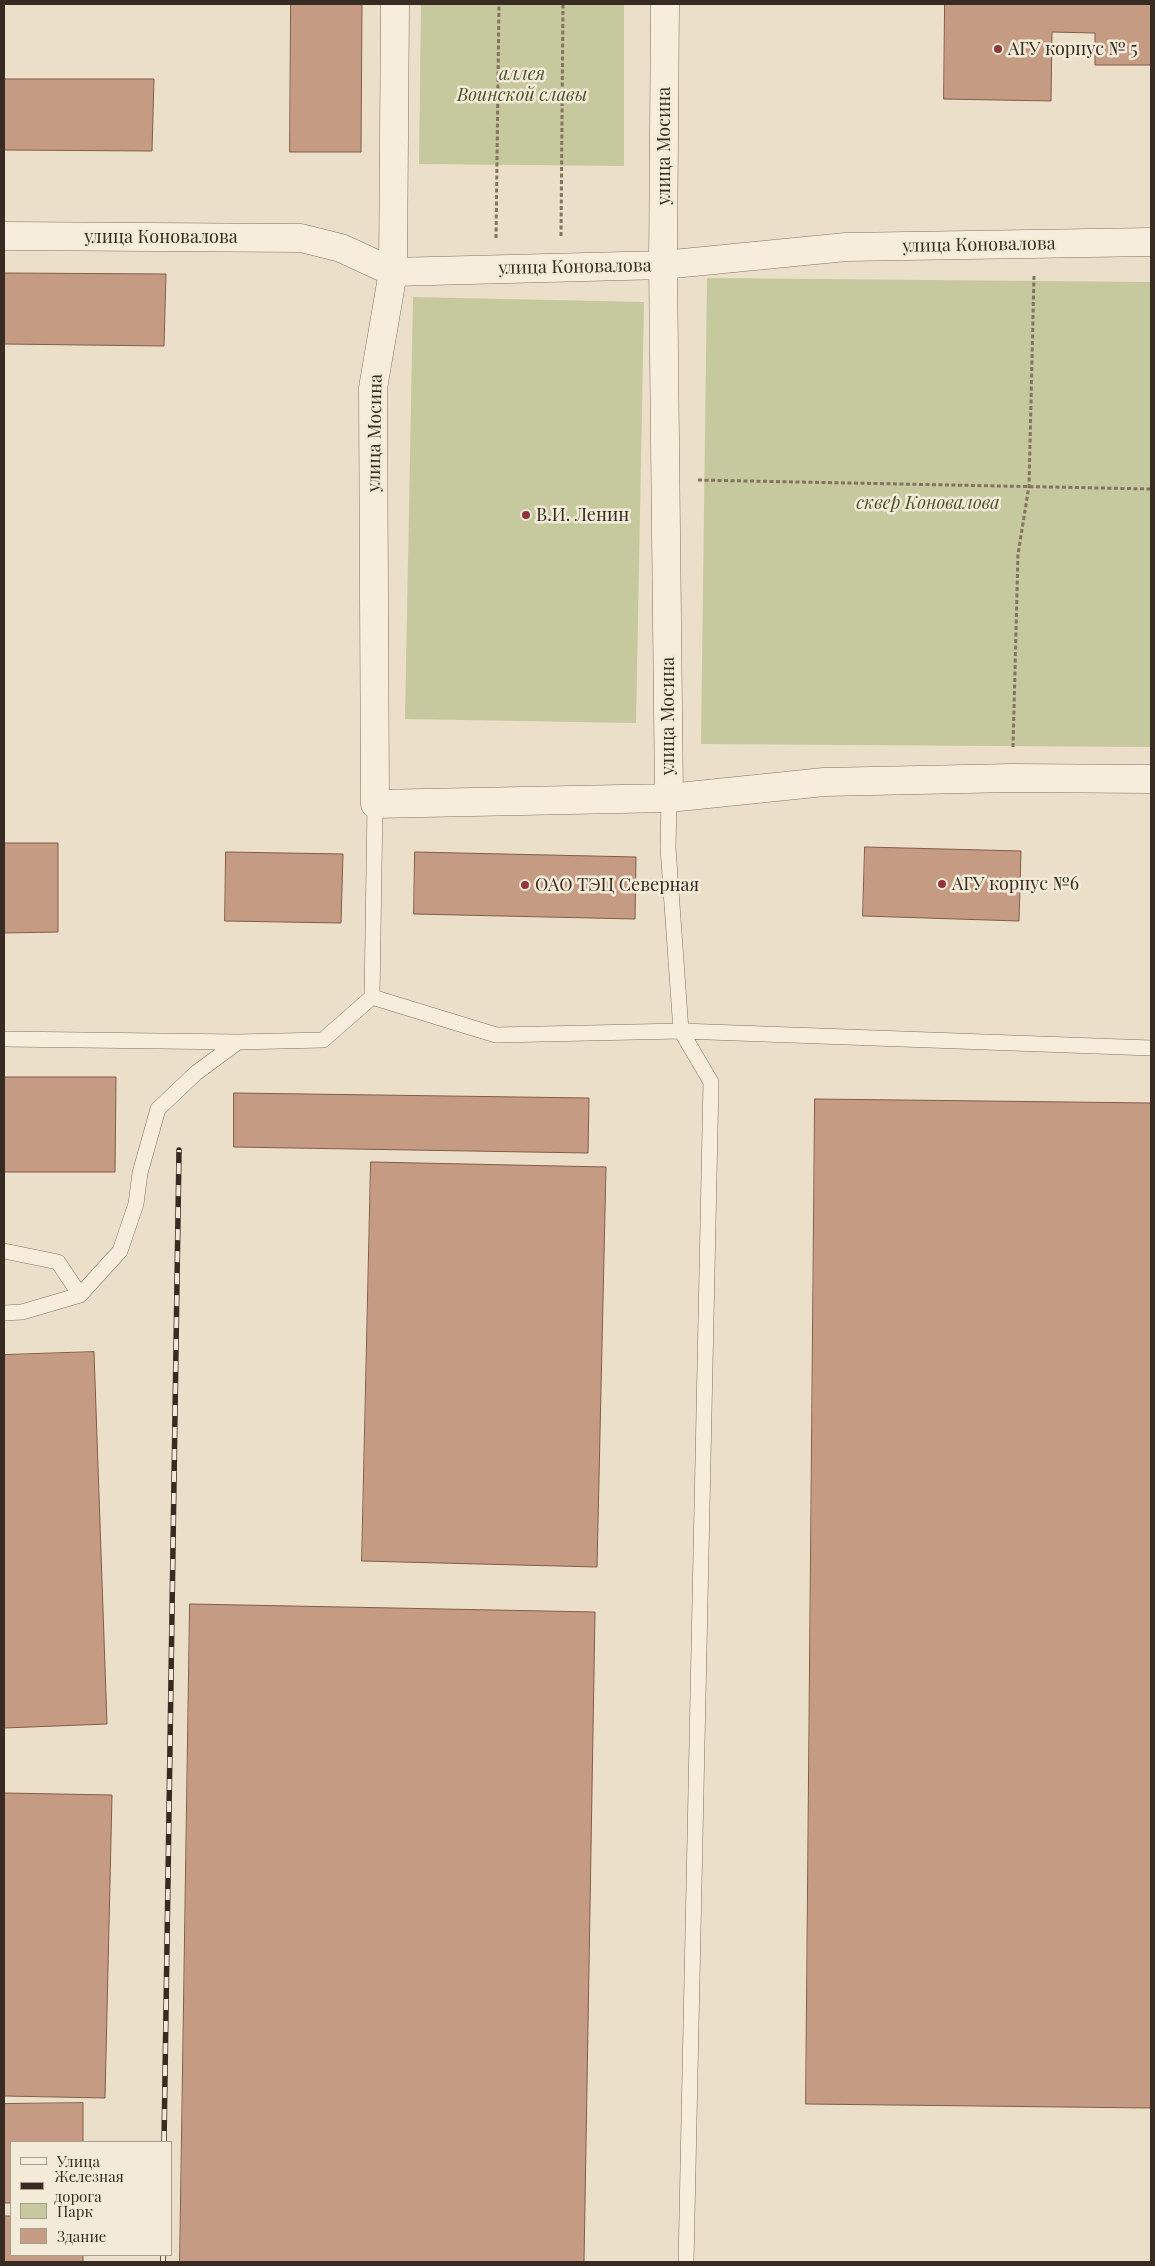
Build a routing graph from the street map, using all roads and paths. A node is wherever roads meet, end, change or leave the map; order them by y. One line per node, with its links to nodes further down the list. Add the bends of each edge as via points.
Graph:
1 (395, 4): 11 (street, улица Мосина)
2 (499, 4): 10 (path)
3 (563, 4): 9 (path)
4 (665, 4): 8 (street, улица Мосина)
5 (4, 236): 11 (street, улица Коновалова, via 301,238 340,248)
6 (1151, 242): 7 (street, улица Коновалова)
7 (1035, 244): 8 (street, улица Коновалова, via 846,247); 13 (path)
8 (663, 265): 9 (street, улица Коновалова); 12 (street, улица Мосина)
9 (561, 267): 10 (street, улица Коновалова)
10 (496, 269): 11 (street, улица Коновалова)
11 (394, 272): 18 (street, улица Мосина, via 373,388)
12 (667, 479): 13 (path); 17 (street, улица Мосина)
13 (1029, 486): 14 (path); 15 (path, via 1018,554)
14 (1151, 489)
15 (1012, 778): 16 (street); 17 (street, via 824,782)
16 (1151, 779)
17 (669, 798): 18 (street); 20 (lane, via 668,848)
18 (375, 804): 19 (lane)
19 (372, 997): 20 (lane, via 496,1035); 22 (lane, via 323,1040)
20 (681, 1031): 23 (lane); 27 (lane, via 711,1082)
21 (4, 1038): 22 (lane)
22 (238, 1042): 25 (lane, via 158,1109 140,1173 136,1204 120,1251)
23 (1151, 1048)
24 (4, 1251): 25 (lane, via 58,1262)
25 (80, 1295): 26 (lane, via 22,1312)
26 (4, 1313)
27 (686, 2262)

